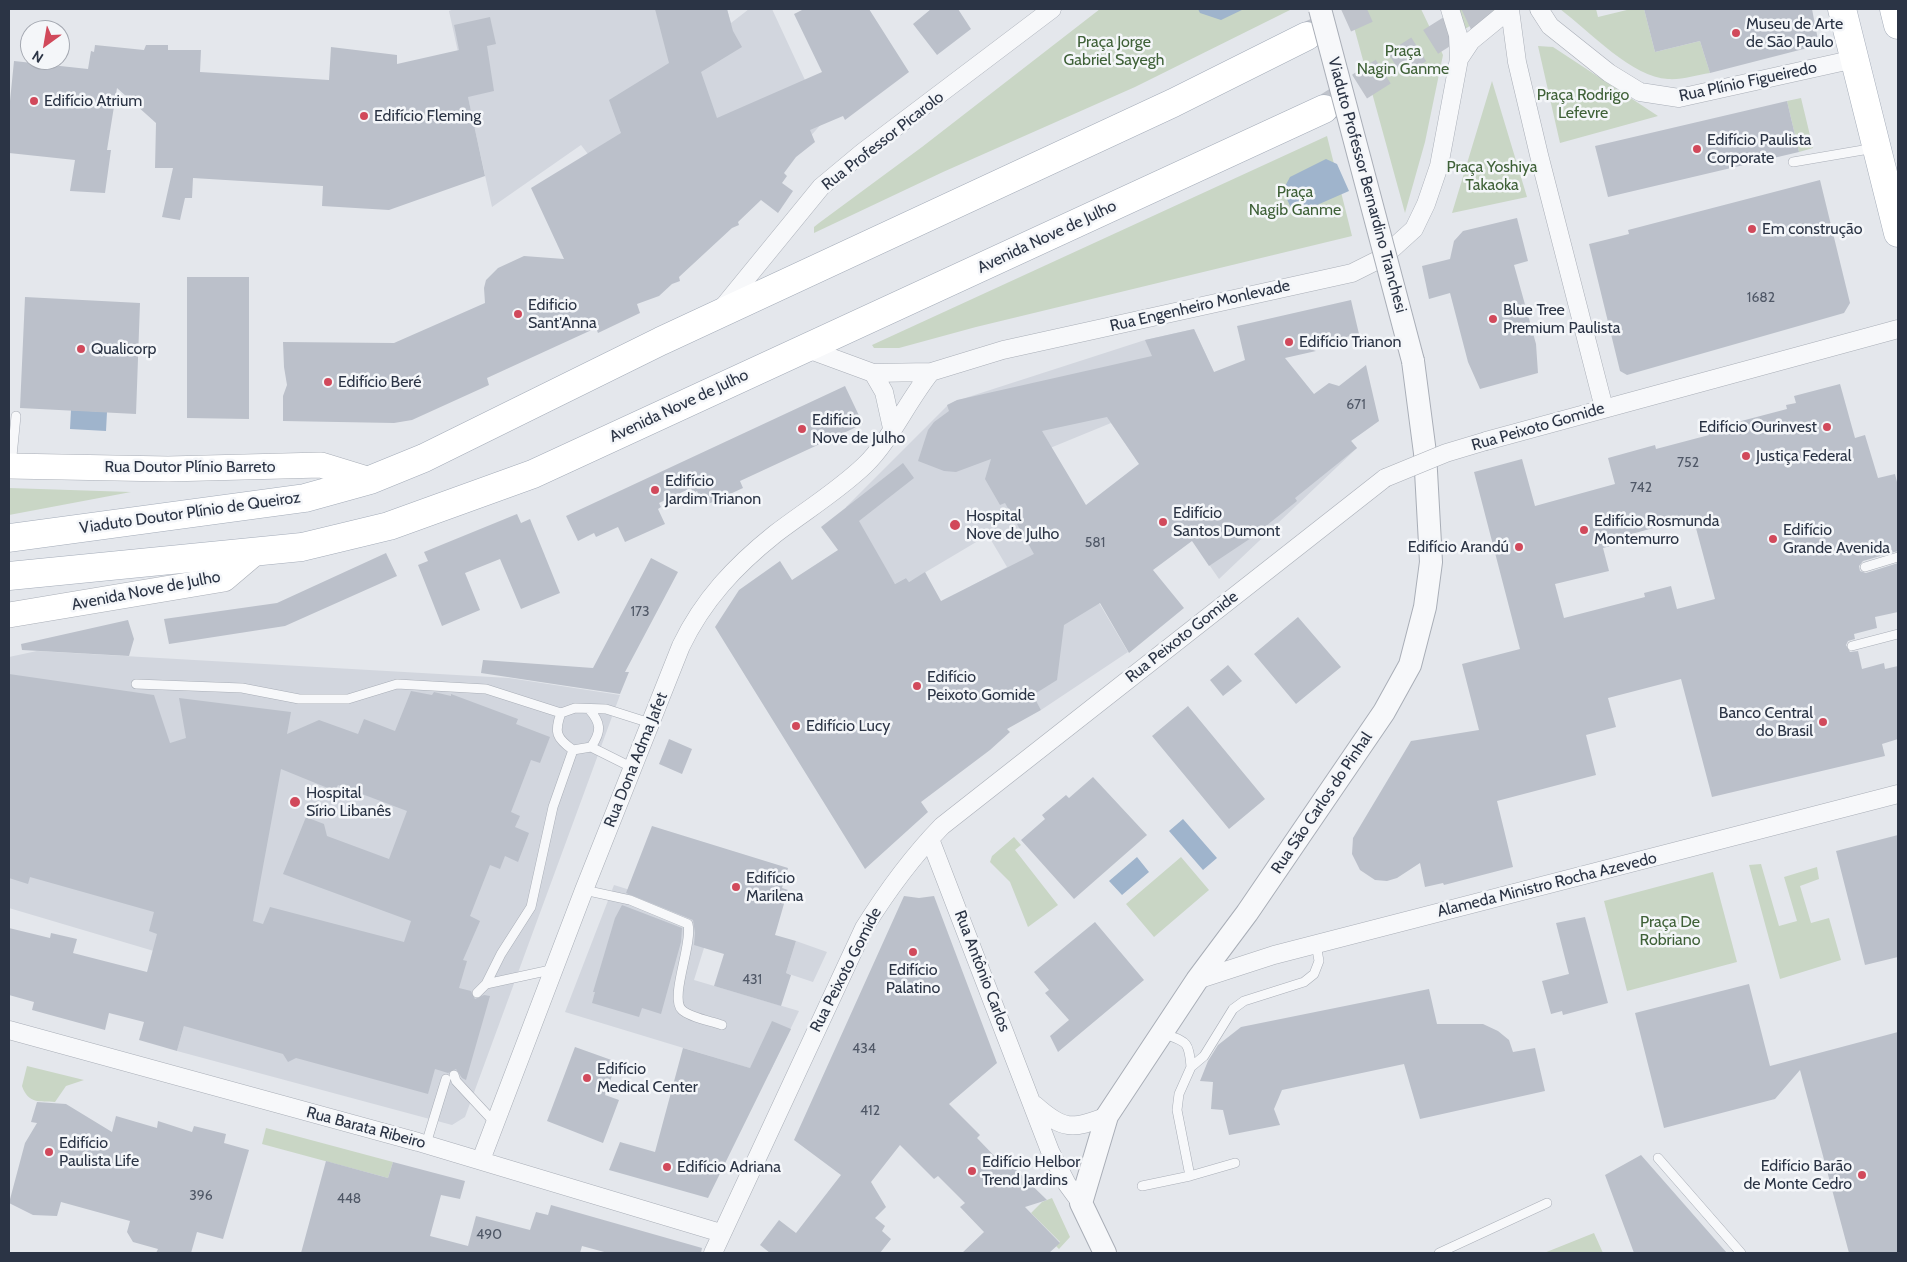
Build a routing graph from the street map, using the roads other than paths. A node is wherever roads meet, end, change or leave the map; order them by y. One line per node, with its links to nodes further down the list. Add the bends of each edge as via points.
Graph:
1 (1052, 9): 16 (street, Rua Professor Picarolo, via 863,152 822,187)
2 (1320, 9): 19 (street, Viaduto Professor Bernardino Tranchesi, bridge)
3 (1450, 9): 10 (street, via 1458,35)
4 (1842, 9): 11 (main road)
5 (1894, 9): 8 (main road)
6 (1510, 10): 10 (street, via 1471,42); 22 (street, via 1517,62 1530,118)
7 (1542, 15): 11 (street, Rua Plínio Figueiredo, via 1609,73 1640,92 1659,97 1680,98)
8 (1898, 25)
9 (1307, 36): 16 (main road, via 1173,103)
10 (1459, 59): 20 (street, Rua Engenheiro Monlevade, via 1439,166 1426,204 1414,229 1382,258 1352,272 1003,350)
11 (1856, 59): 13 (main road)
12 (1324, 109): 18 (main road, Avenida Nove de Julho)
13 (1877, 147): 14 (lane); 15 (main road)
14 (1793, 162)
15 (1898, 232)
16 (715, 317): 26 (main road, via 424,458)
17 (1898, 329): 22 (street, Rua Peixoto Gomide)
18 (805, 348): 21 (street, Rua Engenheiro Monlevade); 28 (main road, Avenida Nove de Julho, via 534,474 371,531 302,548)
19 (1413, 361): 47 (street, Rua São Carlos do Pinhal, via 1425,453 1430,562 1426,607 1410,665 1384,712)
20 (931, 372): 21 (street, Rua Engenheiro Monlevade); 24 (street, Rua Dona Adma Jafet)
21 (873, 373): 24 (street, via 884,392)
22 (1604, 408): 43 (street, Rua Peixoto Gomide, bridge, via 1446,453 1385,478)
23 (16, 416): 25 (lane)
24 (892, 428): 38 (street, Rua Dona Adma Jafet, via 868,463 851,479 775,534 738,566 707,601 681,646)
25 (10, 466): 26 (main road, Rua Doutor Plínio Barreto, via 168,469 321,465)
26 (370, 480): 27 (main road, Viaduto Doutor Plínio de Queiroz, via 305,498)
27 (9, 538)
28 (257, 551): 31 (main road); 32 (main road, Avenida Nove de Julho, via 224,579)
29 (1898, 557): 30 (lane)
30 (1865, 567)
31 (9, 576)
32 (9, 615)
33 (1898, 634): 34 (lane)
34 (1852, 646)
35 (136, 684): 37 (lane, via 242,688 299,699 348,699 397,684 486,689)
36 (589, 709): 37 (lane); 38 (lane, via 606,709); 39 (lane, via 598,720 599,735)
37 (561, 712): 40 (lane, via 556,727 560,741)
38 (650, 723): 41 (street, Rua Dona Adma Jafet)
39 (591, 746): 40 (lane); 41 (lane)
40 (572, 750): 48 (lane, via 550,815 531,907)
41 (632, 768): 44 (street, Rua Dona Adma Jafet)
42 (1898, 794): 45 (street, Alameda Ministro Rocha Azevedo)
43 (930, 839): 54 (street, Rua Antônio Carlos); 65 (street, Rua Peixoto Gomide, via 892,884 864,928)
44 (584, 890): 46 (street, Rua Dona Adma Jafet); 50 (lane, via 630,900 688,924 689,944 678,1004 683,1011)
45 (1316, 944): 47 (street, Alameda Ministro Rocha Azevedo); 53 (lane, via 1318,961 1314,974 1304,982 1244,1002 1233,1009 1204,1056)
46 (555, 969): 48 (lane); 56 (street, Rua Dona Adma Jafet)
47 (1198, 980): 52 (street, Rua São Carlos do Pinhal)
48 (486, 984): 49 (lane)
49 (476, 993)
50 (722, 1025)
51 (9, 1030): 57 (street, Rua Barata Ribeiro)
52 (1162, 1033): 53 (lane, via 1186,1042 1190,1048); 55 (street, Rua São Carlos do Pinhal)
53 (1191, 1067): 61 (lane, via 1179,1094 1177,1110)
54 (1032, 1103): 55 (street, Rua Antônio Carlos, via 1051,1120 1068,1127 1082,1126); 64 (street, Rua Antônio Carlos, via 1050,1151)
55 (1107, 1116): 64 (street, Rua São Carlos do Pinhal)
56 (495, 1123): 57 (lane, via 450,1077); 59 (street, Rua Dona Adma Jafet)
57 (426, 1144): 59 (street, Rua Barata Ribeiro)
58 (1658, 1158): 69 (lane)
59 (481, 1160): 65 (street, Rua Barata Ribeiro)
60 (1236, 1163): 61 (lane)
61 (1190, 1176): 62 (lane)
62 (1142, 1186)
63 (1547, 1203): 68 (lane)
64 (1081, 1204): 67 (street, Rua Antônio Carlos)
65 (721, 1232): 66 (street, Rua Peixoto Gomide)
66 (713, 1253)
67 (1105, 1253)
68 (1439, 1253)
69 (1741, 1253)

